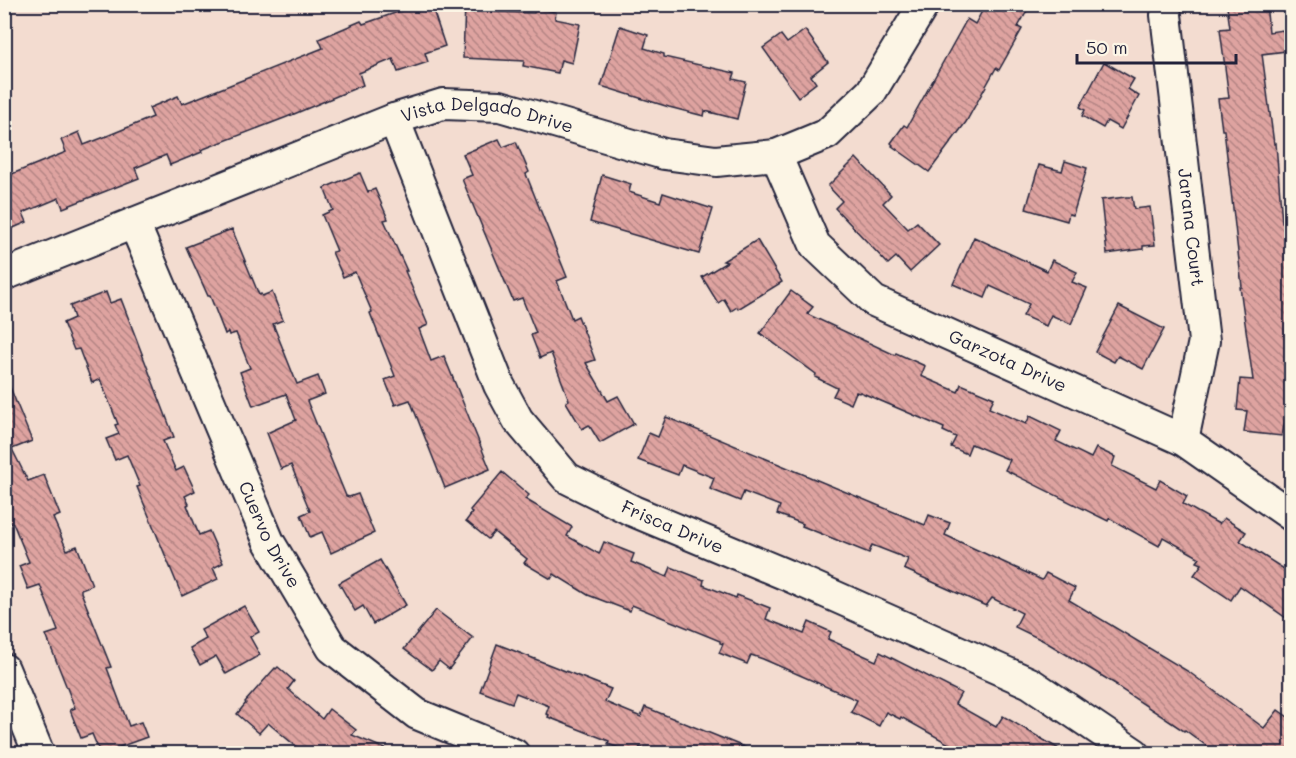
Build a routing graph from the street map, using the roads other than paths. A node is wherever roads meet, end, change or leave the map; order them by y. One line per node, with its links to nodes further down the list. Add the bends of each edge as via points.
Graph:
1 (924, 4): 4 (street, Vista Delgado Drive, via 872,92 827,134)
2 (1166, 15): 7 (street, Jarana Court, via 1204,341)
3 (394, 119): 4 (street, Vista Delgado Drive, via 443,104 500,106 664,154 716,161); 5 (street, Vista Delgado Drive); 12 (street, Frisca Drive, via 499,385 518,420 567,478 633,511 1030,683)
4 (776, 155): 7 (street, Garzota Drive, via 814,245 874,301)
5 (134, 223): 6 (street, Vista Delgado Drive); 11 (street, Cuervo Drive, via 269,542 332,648 417,714)
6 (4, 275)
7 (1183, 440): 8 (street, Garzota Drive)
8 (1292, 516)
9 (4, 669): 10 (street)
10 (39, 753)
11 (514, 753)
12 (1135, 753)

